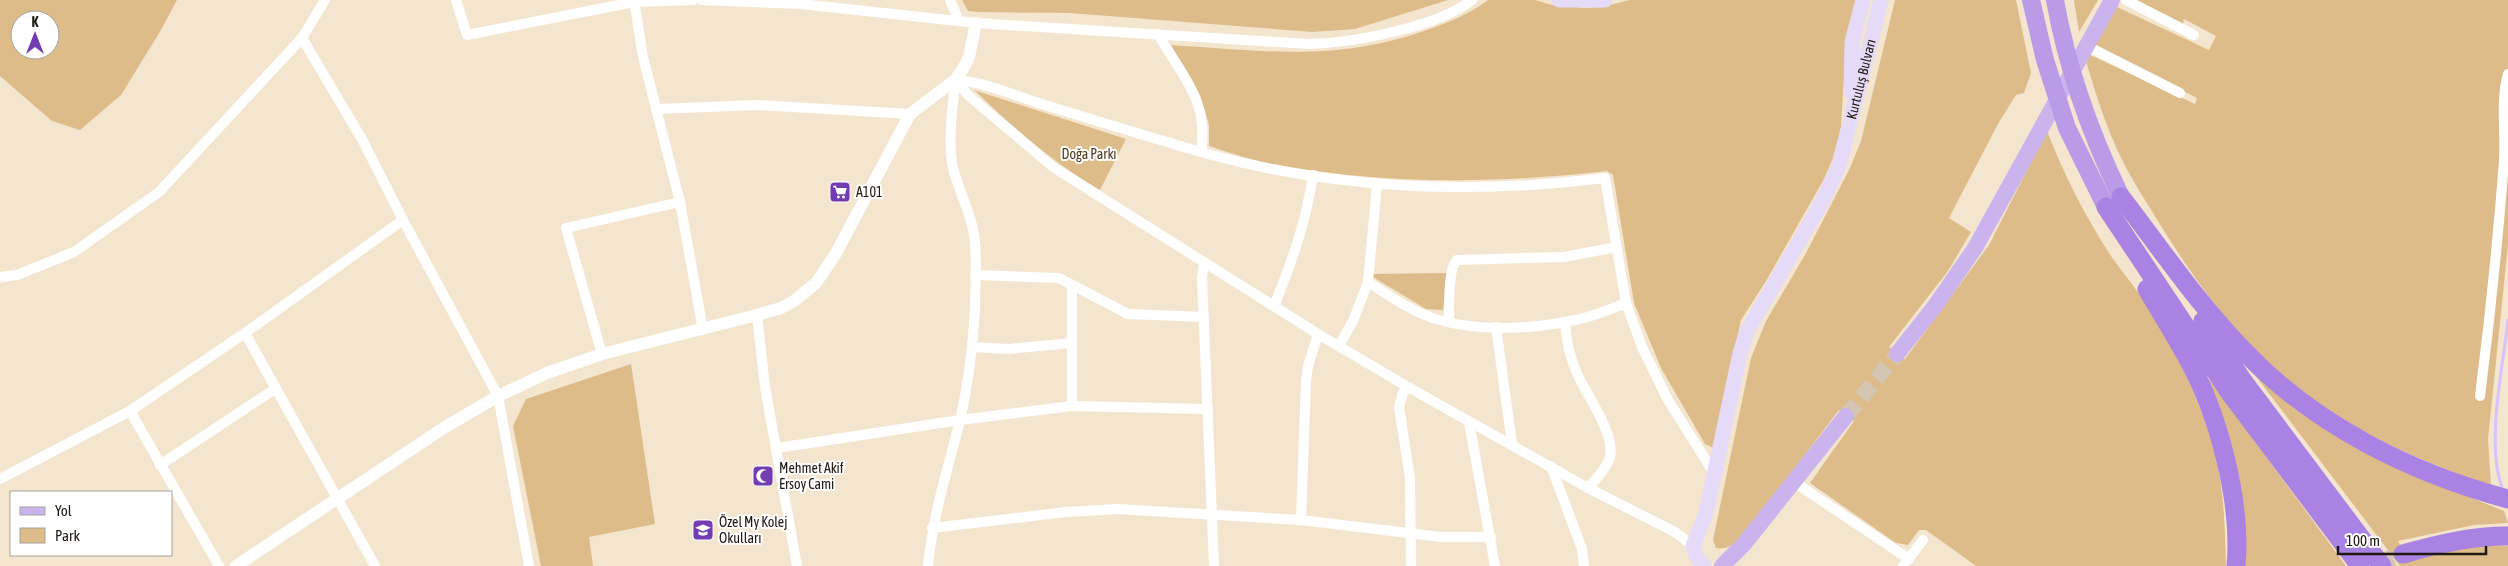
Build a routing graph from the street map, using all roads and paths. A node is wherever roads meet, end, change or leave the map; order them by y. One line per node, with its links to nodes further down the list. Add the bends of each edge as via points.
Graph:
1 (325, 0): 20 (street)
2 (456, 0): 15 (street, via 467,35)
3 (693, 0): 15 (street)
4 (702, 0): 16 (street, via 801,4)
5 (950, 0): 16 (street)
6 (1472, 0): 18 (street, via 1460,8 1410,27 1368,38 1330,43 1285,44)
7 (1559, 0): 8 (main road)
8 (1605, 0)
9 (1863, 0): 27 (main road, Kurtuluş Bulvarı, via 1852,42)
10 (1880, 0): 27 (main road, Kurtuluş Bulvarı)
11 (2031, 0): 32 (highway, via 2045,60 2067,128)
12 (2055, 0): 32 (highway, via 2060,31 2104,161)
13 (2112, 0): 21 (main road)
14 (2126, 0): 19 (street)
15 (634, 1): 25 (street, via 643,57)
16 (959, 22): 17 (street)
17 (976, 23): 18 (street); 23 (street, via 969,57)
18 (1158, 34): 28 (street, via 1200,108 1204,124)
19 (2194, 34)
20 (302, 38): 33 (street, via 363,141); 37 (street, via 178,173 138,209 74,252 24,272)
21 (2086, 45): 24 (street); 54 (main road, via 1974,248 1935,306)
22 (2508, 74): 58 (street, via 2502,185)
23 (955, 80): 26 (street); 28 (street, via 980,83); 35 (street, via 969,96 1054,167); 36 (street, via 950,141 953,165 973,229)
24 (2180, 92)
25 (657, 109): 26 (street, via 756,105); 31 (street)
26 (910, 114): 42 (street, via 839,247 816,283 794,301)
27 (1850, 124): 69 (main road, via 1845,150 1832,182 1747,330)
28 (1201, 152): 29 (street, via 1244,164)
29 (1313, 175): 30 (street); 41 (street, via 1295,256)
30 (1377, 184): 34 (street, via 1528,186 1604,178); 38 (street)
31 (680, 202): 47 (street); 53 (street, via 566,228)
32 (2114, 202): 74 (highway, via 2221,327 2258,365 2301,401 2337,427 2379,449 2466,487); 97 (highway, via 2134,268 2190,362 2204,395 2231,479 2238,547); 98 (highway, via 2230,393); 99 (highway)
33 (402, 220): 48 (street); 57 (street)
34 (1617, 247): 40 (street); 44 (street, via 1564,257 1457,260 1453,263)
35 (1204, 262): 41 (street); 43 (street)
36 (976, 275): 39 (street, via 1059,278); 52 (street)
37 (0, 277)
38 (1368, 282): 44 (street, via 1418,312); 51 (street)
39 (1072, 285): 43 (street, via 1128,314); 50 (street)
40 (1626, 303): 45 (street); 69 (street, via 1642,348 1668,400)
41 (1274, 306): 49 (street)
42 (757, 315): 47 (street); 66 (street, via 762,369)
43 (1204, 317): 60 (street)
44 (1449, 322): 46 (street)
45 (1565, 322): 46 (street); 72 (street, via 1569,353 1610,447 1607,463)
46 (1496, 327): 65 (street)
47 (703, 330): 53 (street)
48 (245, 334): 56 (street); 61 (street)
49 (1318, 334): 51 (street); 76 (street, via 1306,382)
50 (1072, 343): 52 (street, via 1008,349); 59 (street)
51 (1339, 346): 55 (street)
52 (972, 347): 63 (street)
53 (602, 354): 57 (street, via 547,373)
54 (1897, 354)
55 (1408, 387): 64 (street); 78 (street, via 1399,407 1410,478)
56 (275, 389): 67 (street); 73 (street)
57 (498, 396): 73 (street, via 449,424); 88 (street)
58 (2480, 396)
59 (1072, 406): 60 (street); 63 (street)
60 (1208, 409): 75 (street)
61 (130, 411): 67 (street); 70 (street)
62 (1846, 416): 71 (main road)
63 (960, 420): 66 (street); 77 (street)
64 (1469, 422): 65 (street); 80 (street)
65 (1512, 444): 68 (street)
66 (776, 448): 89 (street)
67 (160, 465): 85 (street)
68 (1551, 466): 72 (street); 94 (street, via 1582,549)
69 (1714, 473): 82 (main road, via 1706,513)
70 (0, 479)
71 (1794, 482): 84 (street); 96 (main road)
72 (1588, 488): 82 (street, via 1675,532)
73 (337, 498): 86 (street); 87 (street)
74 (2508, 499)
75 (1212, 514): 76 (street); 77 (street, via 1102,510); 91 (street)
76 (1301, 520): 78 (street)
77 (932, 528): 90 (street)
78 (1412, 534): 80 (street, via 1470,539); 92 (street)
79 (2499, 536): 83 (highway, via 2440,544)
80 (1491, 537): 93 (street)
81 (1923, 540): 84 (street)
82 (1693, 546): 95 (main road)
83 (2403, 554)
84 (1906, 563)
85 (219, 566)
86 (236, 566)
87 (375, 566)
88 (529, 566)
89 (797, 566)
90 (928, 566)
91 (1214, 566)
92 (1411, 566)
93 (1495, 566)
94 (1584, 566)
95 (1704, 566)
96 (1724, 566)
97 (2236, 566)
98 (2360, 566)
99 (2382, 566)

